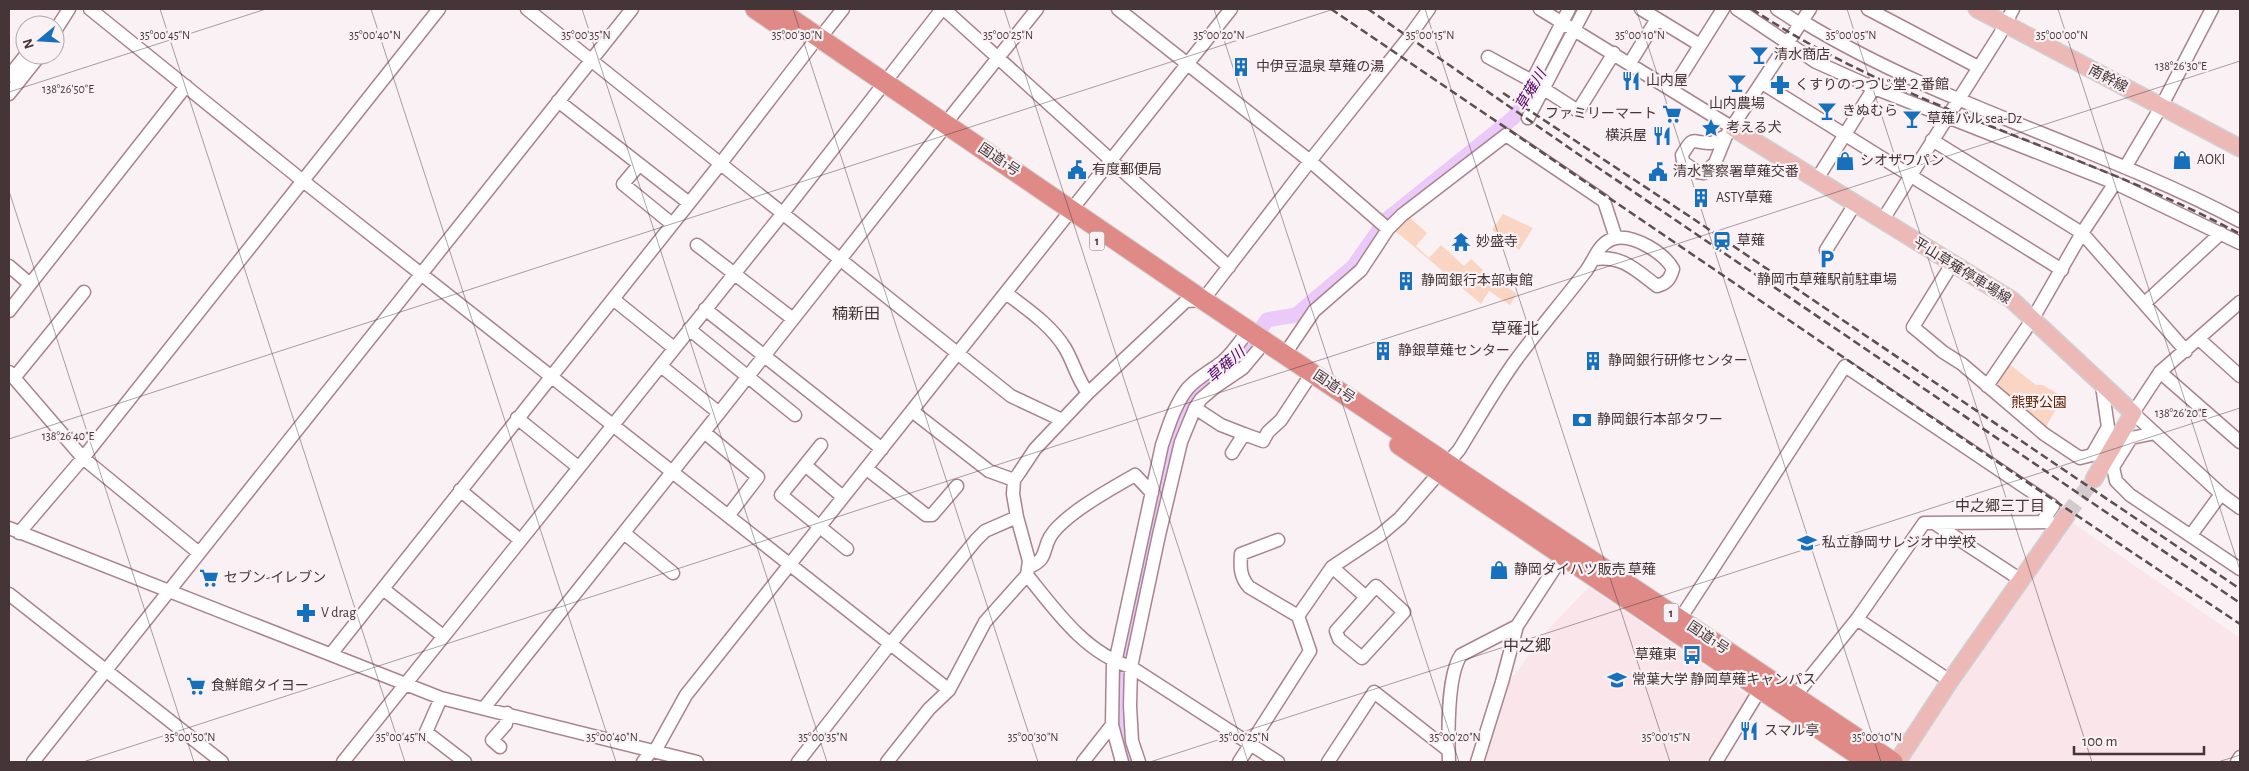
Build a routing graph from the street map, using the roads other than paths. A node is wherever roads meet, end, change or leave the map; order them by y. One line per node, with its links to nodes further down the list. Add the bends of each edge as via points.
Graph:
1 (90, 9): 44 (street)
2 (439, 9): 67 (street)
3 (527, 9): 36 (street)
4 (632, 9): 36 (street)
5 (755, 9): 30 (highway, 国道1号 / 1)
6 (777, 9): 30 (highway, 国道1号 / 1)
7 (943, 9): 35 (street); 45 (street)
8 (1037, 9): 35 (street)
9 (1118, 9): 38 (street)
10 (1230, 9): 38 (street)
11 (1428, 9): 61 (street)
12 (1540, 9): 27 (street)
13 (1569, 9): 27 (street)
14 (1585, 9): 29 (street)
15 (1641, 9): 25 (street)
16 (1723, 9): 32 (street)
17 (1737, 9): 31 (street)
18 (1777, 9): 26 (street)
19 (1810, 9): 26 (street)
20 (1868, 9): 41 (street)
21 (1977, 9): 28 (main road, 南幹線)
22 (2013, 9): 28 (street)
23 (2212, 9): 52 (street)
24 (840, 10): 30 (street)
25 (1657, 19): 32 (street); 37 (street)
26 (1801, 22): 31 (street); 50 (street)
27 (1562, 23): 29 (street); 34 (street, via 1532,81)
28 (2005, 24): 41 (street); 52 (main road, 南幹線)
29 (1574, 30): 33 (street); 47 (street)
30 (815, 42): 45 (highway, 国道1号 / 1); 62 (street)
31 (1787, 43): 43 (street); 46 (street, via 1816,62)
32 (1700, 45): 48 (street)
33 (1614, 53): 37 (street); 47 (street, via 1578,111)
34 (1488, 57)
35 (998, 58): 55 (street); 60 (street)
36 (590, 61): 51 (street); 62 (street)
37 (1630, 63): 48 (street)
38 (1188, 64): 60 (street); 61 (street)
39 (18, 65): 42 (street)
40 (32, 65): 49 (street)
41 (1978, 67): 50 (street)
42 (9, 76)
43 (1762, 84): 56 (street); 57 (street)
44 (186, 86): 67 (street); 91 (street)
45 (882, 86): 55 (highway, 国道1号 / 1); 71 (street)
46 (1874, 88): 53 (street); 57 (street)
47 (1544, 89): 54 (street)
48 (1672, 90): 56 (street)
49 (9, 94)
50 (1958, 98): 53 (street); 64 (street)
51 (558, 101): 63 (street); 90 (street)
52 (2161, 106): 59 (main road, 南幹線); 64 (street)
53 (1947, 115): 58 (street); 68 (street)
54 (1528, 118)
55 (943, 128): 72 (highway, 国道1号 / 1); 83 (street)
56 (1729, 132): 66 (main road, 平山草薙停車場線)
57 (1845, 134): 65 (street); 66 (street)
58 (1932, 140): 65 (street); 77 (street)
59 (2240, 148)
60 (1111, 160): 72 (street); 87 (street)
61 (1310, 161): 76 (street); 87 (street)
62 (721, 163): 69 (street); 71 (street)
63 (639, 165): 69 (street); 75 (street, via 623,184)
64 (2126, 166): 74 (street)
65 (1910, 176): 73 (street); 88 (street)
66 (1816, 179): 70 (main road, 平山草薙停車場線)
67 (303, 181): 90 (street); 136 (street)
68 (2115, 184): 77 (street); 78 (street)
69 (688, 203): 75 (street)
70 (1855, 204): 73 (main road, 平山草薙停車場線); 82 (street)
71 (783, 213): 83 (street); 89 (street)
72 (1068, 214): 93 (street); 95 (highway, 国道1号 / 1)
73 (1882, 221): 85 (main road, 平山草薙停車場線)
74 (2240, 221)
75 (672, 224): 94 (street)
76 (1388, 229): 79 (street, via 1506,135 1604,201); 109 (street, via 1361,270 1314,311)
77 (2082, 233): 88 (street); 97 (street)
78 (2221, 233): 80 (street); 97 (street)
79 (1616, 238): 84 (street, via 1604,243); 84 (street, via 1639,241 1669,262 1673,269 1665,284 1657,286 1620,260 1609,257)
80 (2240, 243)
81 (697, 245): 89 (street)
82 (1826, 250)
83 (840, 259): 100 (street); 108 (street)
84 (1594, 259): 140 (street, via 1515,361)
85 (1952, 264): 101 (main road, 平山草薙停車場線, via 2012,300); 118 (street, via 1913,327)
86 (9, 266): 91 (street)
87 (1229, 266): 95 (street)
88 (2062, 270): 101 (street)
89 (733, 273): 98 (street); 100 (street)
90 (422, 274): 114 (street); 164 (street)
91 (30, 284): 99 (street)
92 (84, 292): 116 (street)
93 (1006, 293): 108 (street); 120 (street, via 1058,338)
94 (613, 299): 105 (street); 114 (street)
95 (1194, 301): 104 (highway, 国道1号 / 1); 109 (highway, 国道1号 / 1); 120 (street)
96 (2240, 302): 103 (street)
97 (2145, 304): 107 (street)
98 (705, 309): 102 (street); 110 (street)
99 (9, 311)
100 (793, 319): 110 (street)
101 (2032, 320): 118 (street); 119 (main road, 平山草薙停車場線)
102 (689, 330): 105 (street); 115 (street)
103 (2199, 338): 107 (street); 113 (street)
104 (1242, 339): 106 (highway, 国道1号 / 1); 146 (street, via 1219,364 1197,379 1180,399 1162,445)
105 (674, 348): 111 (street)
106 (1258, 350): 117 (highway, 国道1号 / 1); 121 (street, via 1243,368 1208,392)
107 (2186, 351): 112 (street)
108 (958, 354): 122 (street); 127 (street, via 1011,396)
109 (1285, 354): 140 (highway, 国道1号 / 1)
110 (764, 356): 115 (street); 134 (street)
111 (661, 366): 124 (street); 128 (street)
112 (2160, 372): 123 (street); 132 (street)
113 (2240, 376)
114 (552, 377): 126 (street); 128 (street)
115 (748, 377): 124 (street); 125 (street)
116 (12, 380): 136 (street)
117 (1306, 382): 131 (street, via 1281,420 1262,441); 140 (highway, 国道1号 / 1)
118 (1987, 386): 119 (street, via 2044,434 2080,458 2092,455 2108,427)
119 (2102, 386): 123 (main road, 平山草薙停車場線)
120 (1088, 393): 127 (street)
121 (1195, 408): 131 (street, via 1221,425); 159 (street, via 1179,448)
122 (912, 411): 134 (street); 143 (street, via 988,471)
123 (2133, 413): 130 (street); 142 (main road)
124 (719, 414): 129 (street)
125 (795, 415)
126 (517, 418): 138 (street); 145 (street)
127 (1062, 420): 143 (street, via 1035,449)
128 (613, 426): 138 (street); 141 (street)
129 (704, 432): 141 (street); 150 (street, via 758,477)
130 (2155, 433): 147 (street); 160 (street, via 2131,438 2113,467 2116,481 2130,495)
131 (1244, 434): 135 (street)
132 (2240, 442)
133 (821, 445): 137 (street)
134 (882, 449): 139 (street)
135 (1232, 453)
136 (83, 458): 156 (street); 164 (street)
137 (805, 466): 148 (street); 155 (street, via 781,495)
138 (578, 467): 161 (street)
139 (867, 468): 144 (street, via 926,515 932,514); 148 (street)
140 (1444, 468): 165 (highway, 国道1号 / 1); 167 (street, via 1400,518); 177 (highway, 国道1号 / 1)
141 (672, 473): 150 (street); 158 (street)
142 (2094, 479)
143 (1014, 480): 151 (street)
144 (957, 486)
145 (460, 490): 161 (street); 172 (street)
146 (1152, 492): 157 (street); 169 (street, via 1135,475 1100,495 1050,536 1042,559)
147 (2221, 494): 149 (street); 160 (street)
148 (843, 498): 155 (street)
149 (2240, 508)
150 (728, 516): 166 (street)
151 (1017, 517): 169 (street, via 1029,560); 181 (street, via 985,531)
152 (2063, 519): 153 (street); 171 (main road)
153 (2042, 522): 154 (street); 177 (street, via 2053,506 1845,366)
154 (1934, 523): 171 (street); 178 (street, via 1924,523)
155 (820, 527): 163 (street); 166 (street)
156 (14, 530): 173 (street)
157 (1143, 531): 159 (street); 183 (street)
158 (624, 533): 170 (street); 192 (street)
159 (1159, 534): 184 (street)
160 (2191, 535): 168 (street)
161 (520, 540): 180 (street)
162 (1278, 540): 176 (street, via 1241,554 1240,571 1249,587)
163 (847, 549)
164 (199, 553): 173 (street)
165 (1562, 558): 179 (street); 188 (highway, 国道1号 / 1)
166 (790, 565): 181 (street); 197 (street, via 686,696)
167 (1332, 568): 175 (street); 176 (street)
168 (2240, 569)
169 (1028, 571): 183 (street, via 1072,630); 189 (street, via 985,622)
170 (673, 573)
171 (2021, 580): 186 (main road)
172 (383, 589): 180 (street); 182 (street)
173 (168, 590): 182 (street); 185 (street)
174 (9, 594): 185 (street)
175 (1366, 597): 175 (street, via 1376,586 1404,612 1362,658 1339,639 1336,631)
176 (1298, 616): 195 (street, via 1310,651)
177 (1680, 619): 188 (highway, 国道1号 / 1)
178 (1857, 619): 186 (street); 190 (street)
179 (1517, 626): 198 (street, via 1461,655 1456,662 1449,710); 214 (street)
180 (443, 636): 187 (street)
181 (890, 644): 189 (street); 206 (street)
182 (331, 654): 187 (street)
183 (1114, 662): 184 (street); 194 (street)
184 (1131, 668): 195 (street); 210 (street, via 1132,741)
185 (106, 671): 200 (street); 201 (street)
186 (1950, 681): 218 (main road)
187 (405, 684): 191 (street); 202 (street)
188 (1763, 684): 190 (highway, 国道1号 / 1); 215 (street); 216 (highway, 国道1号 / 1)
189 (949, 690): 207 (street, via 929,709)
190 (1795, 696): 217 (highway, 国道1号 / 1)
191 (441, 698): 192 (street); 203 (street, via 426,732)
192 (484, 708): 193 (street)
193 (506, 713): 196 (street, via 506,724 492,740); 197 (street)
194 (1112, 725): 208 (street); 209 (street)
195 (1250, 744): 211 (street); 212 (street)
196 (500, 747)
197 (653, 751): 204 (street); 205 (street)
198 (1449, 756): 213 (street, via 1374,692)
199 (2240, 757): 219 (street)
200 (33, 762)
201 (222, 762)
202 (343, 762)
203 (465, 762)
204 (643, 762)
205 (697, 762)
206 (798, 762)
207 (887, 762)
208 (1083, 762)
209 (1122, 762)
210 (1139, 762)
211 (1239, 762)
212 (1278, 762)
213 (1328, 762)
214 (1477, 762)
215 (1716, 762)
216 (1868, 762)
217 (1893, 762)
218 (1897, 762)
219 (2237, 762)

